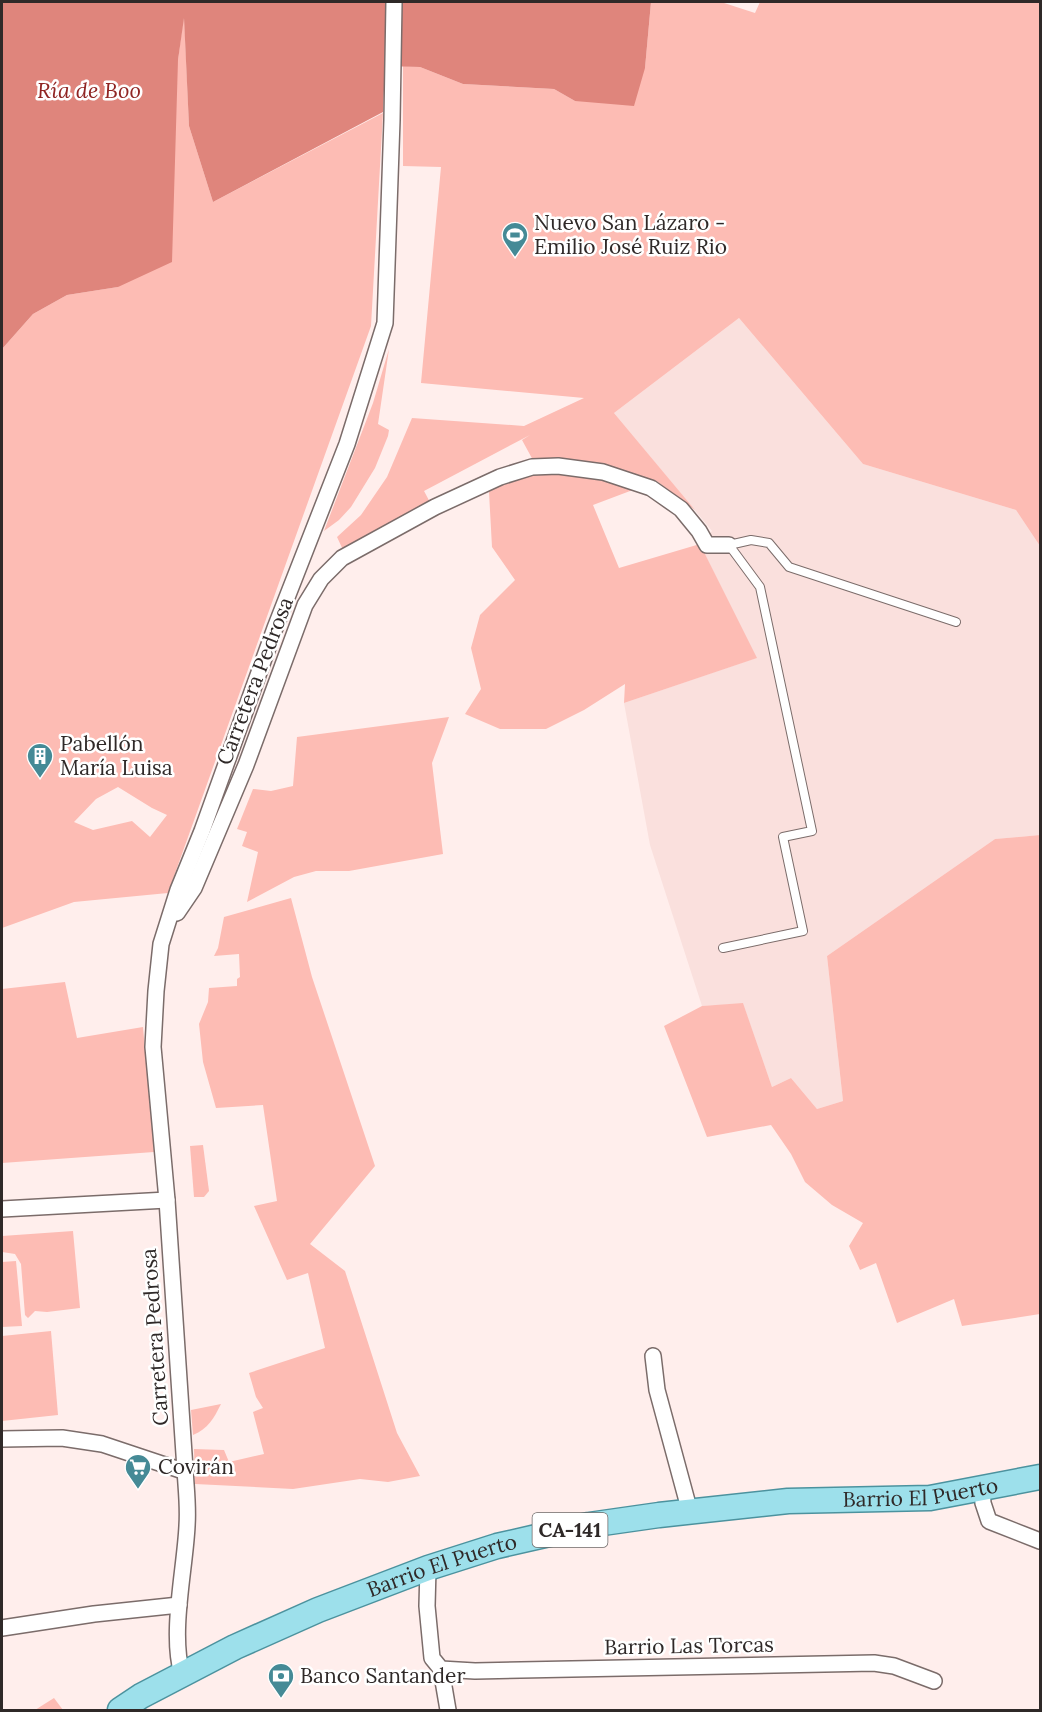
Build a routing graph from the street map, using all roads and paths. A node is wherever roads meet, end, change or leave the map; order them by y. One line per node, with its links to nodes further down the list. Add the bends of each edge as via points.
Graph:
1 (394, 2): 4 (street, Carretera Pedrosa, via 385,323 347,444 275,628)
2 (729, 545): 3 (lane, via 751,540 770,543 789,567); 4 (street, Carretera Pedrosa, via 707,545 681,509 651,488 603,472 558,466 532,467 500,477 342,558 321,579 305,605 246,765 194,888); 5 (lane, via 760,587 812,831 783,837 803,931)
3 (956, 622)
4 (168, 926): 6 (street, Carretera Pedrosa, via 161,944 153,1047)
5 (723, 948)
6 (167, 1200): 7 (street); 10 (street, Carretera Pedrosa)
7 (2, 1209)
8 (653, 1356): 13 (street, via 657,1390)
9 (2, 1439): 10 (street, Carretera Pedrosa, via 62,1437 102,1444)
10 (186, 1472): 16 (street, Carretera Pedrosa, via 188,1524)
11 (1041, 1477): 12 (main road, Barrio El Puerto / CA-141)
12 (982, 1489): 13 (main road, Barrio El Puerto / CA-141, via 930,1498 788,1501); 14 (street, via 989,1521)
13 (690, 1512): 15 (main road, Barrio El Puerto / CA-141, via 589,1525 497,1546)
14 (1041, 1541)
15 (428, 1568): 18 (street, via 432,1658); 19 (main road, Barrio El Puerto / CA-141, via 318,1610)
16 (179, 1605): 17 (street); 19 (street, Carretera Pedrosa, via 178,1661)
17 (2, 1628)
18 (441, 1669): 20 (street, Barrio Las Torcas, via 874,1663); 22 (street)
19 (182, 1674): 21 (main road, Barrio El Puerto / CA-141)
20 (934, 1681)
21 (120, 1710)
22 (448, 1710)

